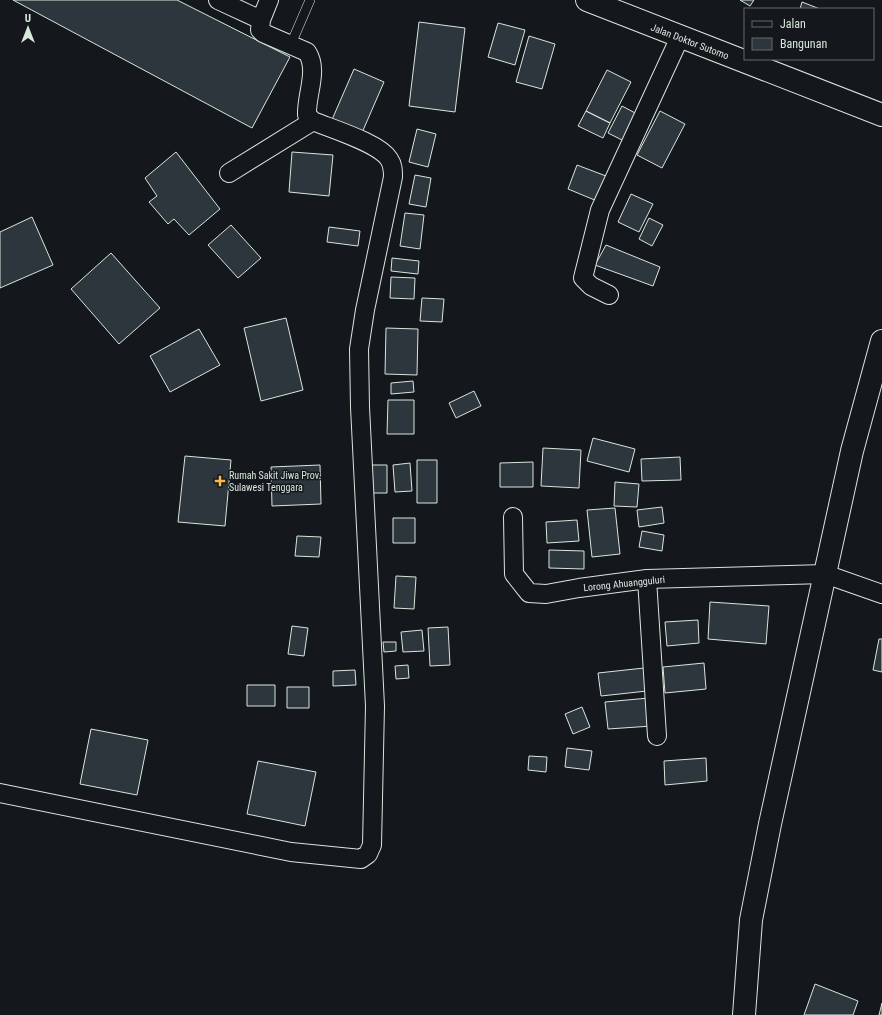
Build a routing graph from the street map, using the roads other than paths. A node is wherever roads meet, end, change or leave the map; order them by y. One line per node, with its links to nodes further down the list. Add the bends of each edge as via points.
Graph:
1 (218, 0): 6 (street)
2 (269, 0): 6 (street)
3 (310, 0): 8 (lane)
4 (587, 0): 5 (street, Jalan Doktor Sutomo)
5 (609, 4): 7 (street, Jalan Doktor Sutomo)
6 (261, 20): 8 (street, via 260,30 263,33)
7 (680, 37): 9 (street, Jalan Doktor Sutomo); 12 (street, via 600,210 583,278 591,286)
8 (292, 44): 10 (street, via 307,52 310,57 312,66 307,115)
9 (882, 115)
10 (313, 121): 11 (street); 19 (street, via 376,147 388,157 393,166 393,177 359,349 375,706 372,846 368,854 361,859 291,852)
11 (229, 173)
12 (609, 294)
13 (882, 341): 15 (street, via 852,451)
14 (513, 518): 16 (street, Lorong Ahuangguluri, via 514,574 529,594 546,594)
15 (825, 574): 16 (street, Lorong Ahuangguluri); 17 (street); 20 (street, via 751,920)
16 (647, 579): 18 (street)
17 (882, 594)
18 (657, 736)
19 (0, 792)
20 (744, 1015)

